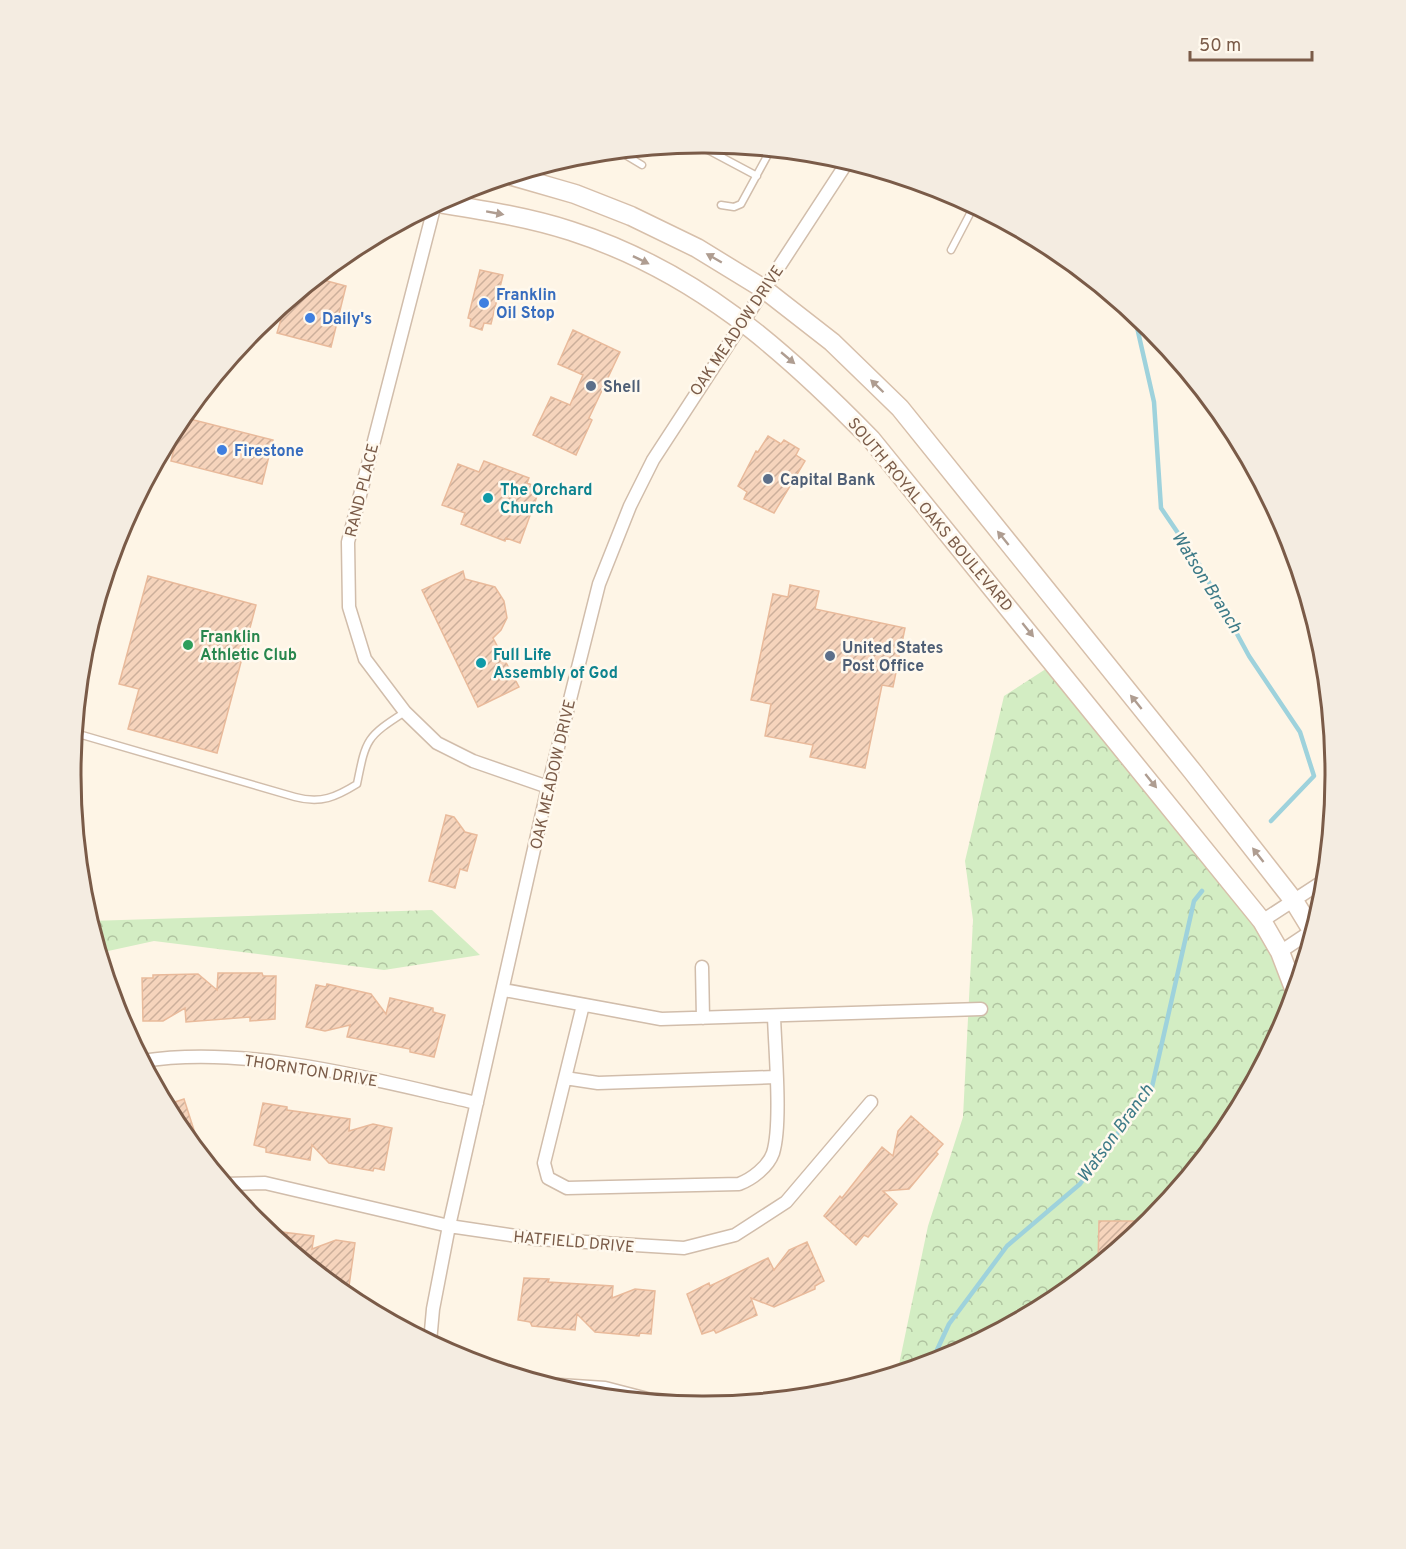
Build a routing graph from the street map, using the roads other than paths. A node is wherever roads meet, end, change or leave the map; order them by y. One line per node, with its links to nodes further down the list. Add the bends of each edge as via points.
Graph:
1 (713, 152): 6 (lane)
2 (767, 156): 6 (lane)
3 (629, 157): 4 (lane)
4 (642, 165)
5 (843, 169): 13 (street, OAK MEADOW DRIVE)
6 (757, 176): 8 (lane, via 741,204)
7 (523, 180): 13 (main road, one-way to 7, via 697,248 631,216 575,194)
8 (721, 205)
9 (452, 206): 14 (main road, SOUTH ROYAL OAKS BOULEVARD, one-way to 14, via 579,234 620,250 681,280)
10 (970, 213): 12 (lane)
11 (433, 215): 15 (street, RAND PLACE, via 348,542 349,607 365,660)
12 (951, 250)
13 (764, 289): 14 (street, OAK MEADOW DRIVE); 19 (main road, one-way to 13, via 900,408 832,342)
14 (743, 321): 17 (street, OAK MEADOW DRIVE, via 682,411 627,511 599,584); 20 (main road, SOUTH ROYAL OAKS BOULEVARD, one-way to 20, via 809,376 871,439)
15 (405, 712): 16 (lane, via 374,732 367,742 357,784 333,799 295,797); 17 (street, RAND PLACE, via 437,743 473,761)
16 (82, 736)
17 (548, 787): 26 (street, OAK MEADOW DRIVE)
18 (1315, 887): 19 (street)
19 (1294, 901): 20 (street); 21 (main road)
20 (1262, 921): 23 (main road, SOUTH ROYAL OAKS BOULEVARD)
21 (1307, 922)
22 (1303, 937): 23 (street)
23 (1280, 952): 25 (main road, SOUTH ROYAL OAKS BOULEVARD)
24 (702, 967): 30 (street)
25 (1290, 979)
26 (504, 990): 27 (street); 35 (street, OAK MEADOW DRIVE)
27 (583, 1005): 30 (street, via 661,1019); 33 (street)
28 (981, 1009): 29 (street)
29 (774, 1016): 30 (street); 32 (street)
30 (703, 1018)
31 (150, 1059): 35 (street, THORNTON DRIVE, via 248,1058 337,1072)
32 (775, 1077): 33 (street, via 598,1083); 33 (street, via 776,1135 772,1155 747,1181 567,1188 548,1178 544,1162)
33 (565, 1078)
34 (872, 1102): 37 (street, HATFIELD DRIVE, via 786,1202 735,1235 684,1248 639,1247 537,1239)
35 (477, 1103): 37 (street, OAK MEADOW DRIVE)
36 (234, 1184): 37 (street, HATFIELD DRIVE, via 265,1183)
37 (449, 1226): 38 (street, OAK MEADOW DRIVE)
38 (431, 1333)

